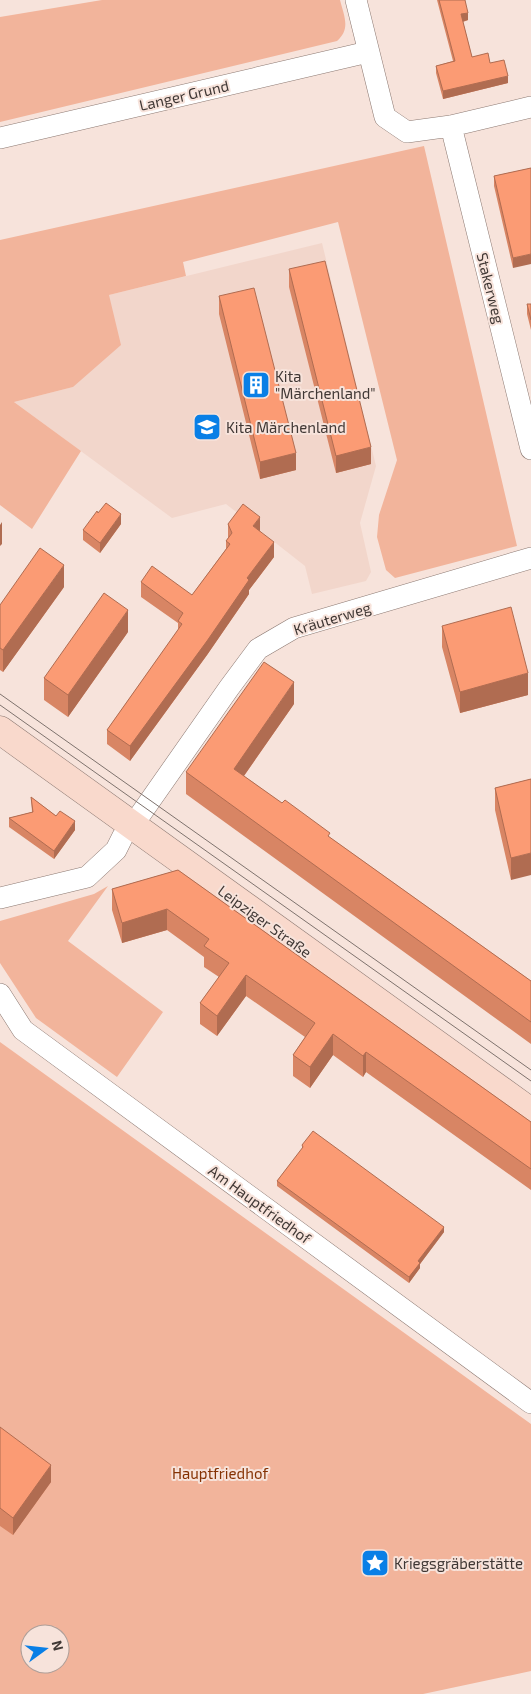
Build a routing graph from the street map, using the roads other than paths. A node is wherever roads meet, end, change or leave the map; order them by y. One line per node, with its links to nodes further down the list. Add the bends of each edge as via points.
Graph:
1 (356, 0): 2 (street)
2 (368, 52): 4 (street, via 386,117 406,132); 5 (street, Langer Grund)
3 (531, 107): 4 (street)
4 (451, 126): 6 (street, Stakerweg)
5 (0, 138)
6 (531, 449)
7 (531, 558): 9 (street, Kräuterweg, via 294,628 258,649)
8 (0, 730): 9 (street, Leipziger Straße)
9 (133, 826): 10 (street, Kräuterweg, via 116,850 87,877); 12 (street, Leipziger Straße)
10 (0, 898)
11 (0, 994): 13 (street, Am Hauptfriedhof, via 23,1030)
12 (531, 1112)
13 (531, 1403)

